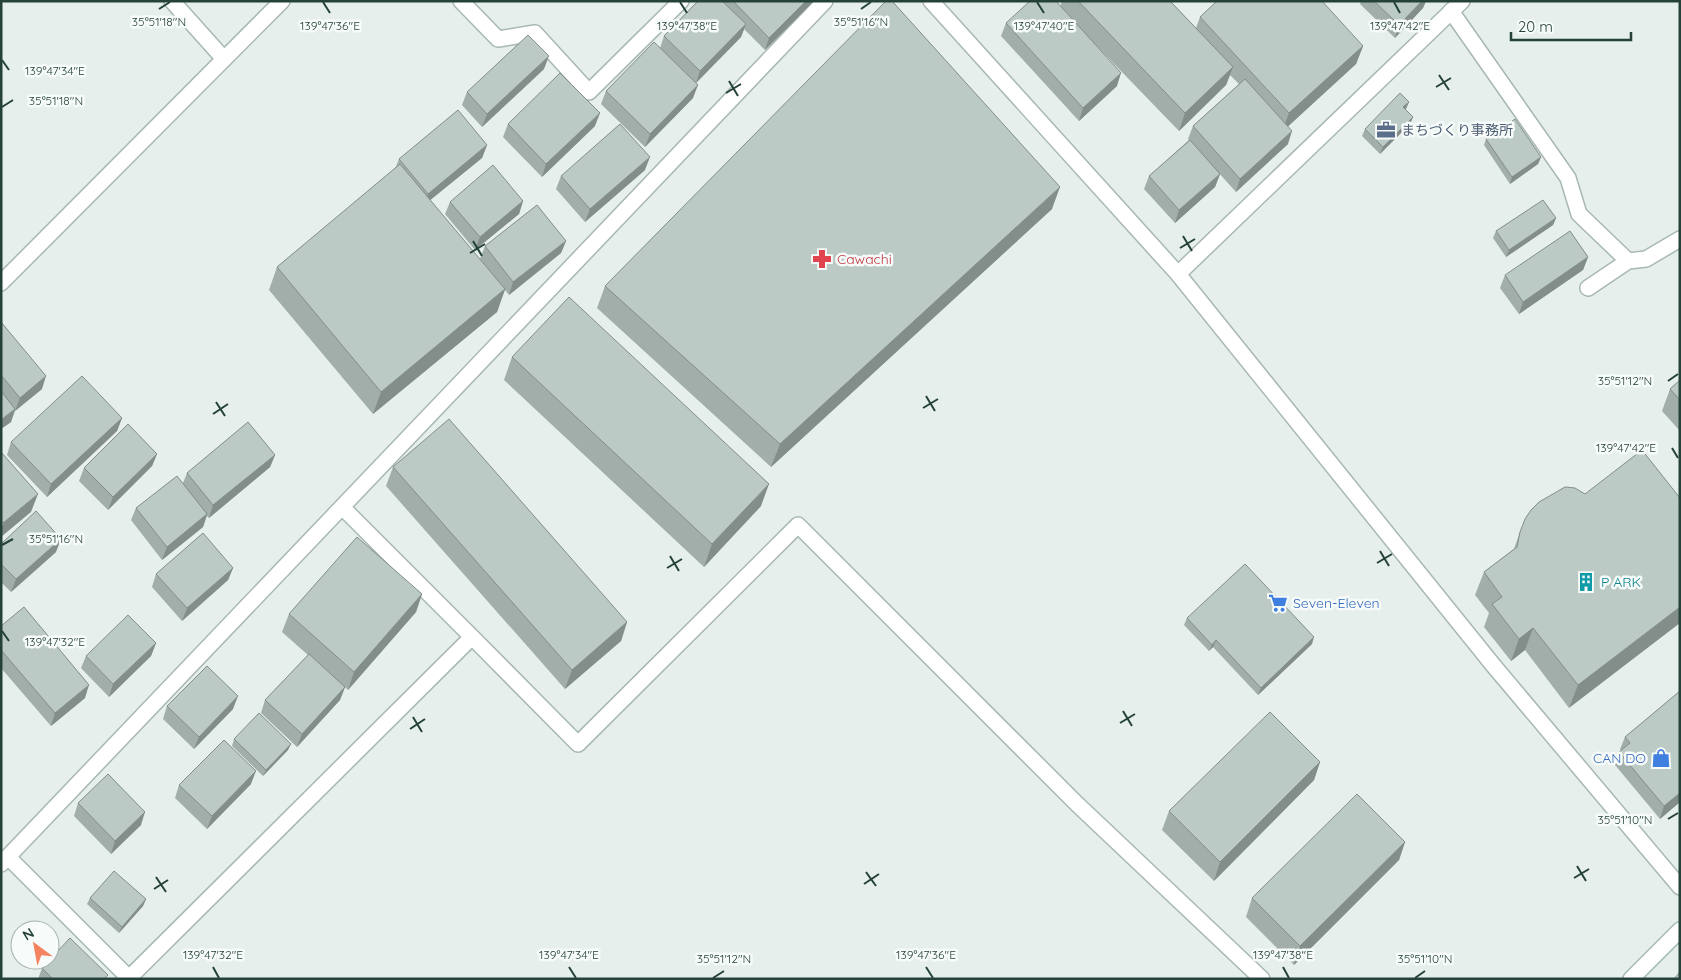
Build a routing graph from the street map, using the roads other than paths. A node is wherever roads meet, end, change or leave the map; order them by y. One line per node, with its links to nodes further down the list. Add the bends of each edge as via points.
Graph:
1 (172, 1): 8 (street)
2 (282, 1): 8 (street)
3 (461, 1): 4 (street, via 498,39 535,32 589,92)
4 (680, 1)
5 (825, 1): 14 (street)
6 (931, 1): 11 (street)
7 (1456, 6): 10 (street, via 1568,178 1578,214); 11 (street)
8 (224, 59): 12 (street)
9 (1680, 239): 10 (street, via 1646,259)
10 (1628, 261): 13 (street)
11 (1178, 274): 17 (street, via 1493,665)
12 (1, 283)
13 (1588, 288)
14 (342, 507): 15 (street); 16 (street)
15 (472, 637): 16 (street, via 129,978); 19 (street, via 578,744 798,525 1077,804)
16 (5, 860)
17 (1680, 887)
18 (1680, 930): 20 (street)
19 (1262, 979)
20 (1631, 979)

